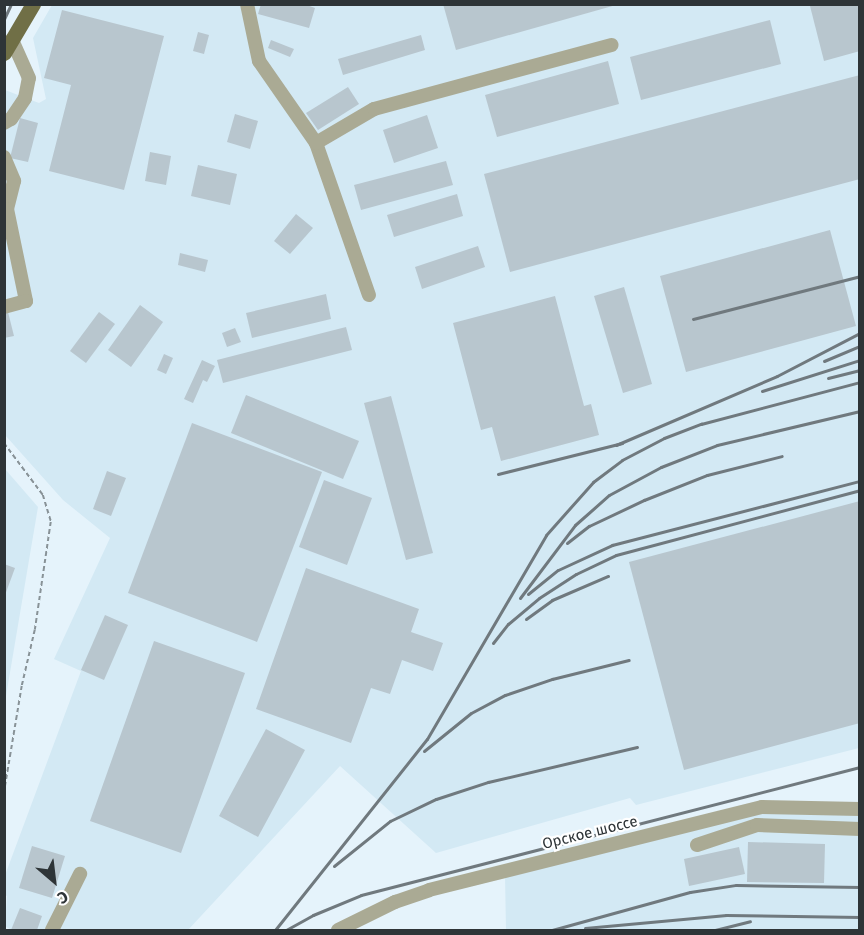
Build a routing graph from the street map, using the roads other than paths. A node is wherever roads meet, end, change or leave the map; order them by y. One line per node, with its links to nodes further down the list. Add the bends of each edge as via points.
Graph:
1 (33, 4): 4 (main road)
2 (247, 4): 6 (street, via 259,61)
3 (612, 45): 6 (street, via 374,109)
4 (8, 46): 5 (street, via 29,78 25,98)
5 (4, 123)
6 (316, 143): 8 (street)
7 (4, 157): 9 (street, via 14,181 6,209 26,301)
8 (369, 296)
9 (4, 307)
10 (860, 809): 15 (street, Орское шоссе, via 762,807 429,890)
11 (860, 829): 12 (street, via 757,825)
12 (697, 845)
13 (80, 874): 14 (street)
14 (52, 930)
15 (338, 930)

